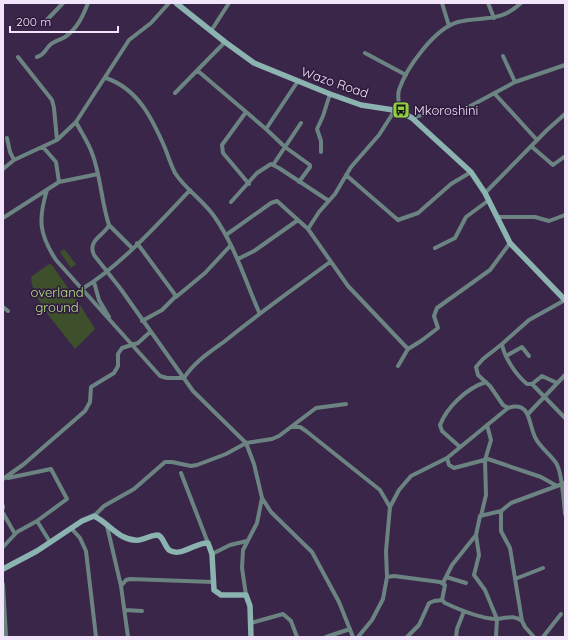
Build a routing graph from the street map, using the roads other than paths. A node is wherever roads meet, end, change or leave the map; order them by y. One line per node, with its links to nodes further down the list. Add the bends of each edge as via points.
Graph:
1 (63, 3): 10 (street)
2 (88, 3): 17 (street, via 81,20 74,28 51,44 43,55)
3 (168, 3): 21 (street, via 151,23 129,40)
4 (176, 3): 12 (main road, Wazo Road)
5 (229, 3): 12 (street)
6 (442, 3): 11 (street)
7 (488, 3): 9 (street)
8 (521, 3): 9 (street, via 511,12)
9 (494, 18): 11 (street, via 458,22)
10 (43, 24)
11 (449, 26): 20 (street, via 430,41)
12 (211, 31): 13 (main road, Wazo Road)
13 (224, 42): 19 (street); 22 (main road, Wazo Road, via 254,63)
14 (365, 53): 20 (street)
15 (503, 56): 23 (street)
16 (18, 57): 35 (street, via 52,100)
17 (37, 57)
18 (565, 64): 23 (street)
19 (198, 71): 24 (street); 28 (street)
20 (406, 75): 27 (street, via 398,94)
21 (106, 78): 31 (street); 52 (street, via 129,90 140,101 154,123 175,172)
22 (298, 81): 26 (main road, Wazo Road); 33 (street)
23 (515, 82): 25 (street)
24 (175, 93)
25 (494, 93): 30 (street, via 463,110 430,112); 36 (street)
26 (330, 94): 27 (main road, Wazo Road, via 361,104); 40 (street, via 324,116 317,127)
27 (397, 111): 30 (main road, Wazo Road); 47 (street)
28 (246, 112): 33 (street); 50 (street, via 222,145 226,157)
29 (565, 114): 36 (street)
30 (412, 118): 45 (main road, Wazo Road)
31 (76, 122): 35 (street); 46 (street, via 92,152)
32 (301, 123): 38 (street)
33 (266, 129): 38 (street)
34 (7, 138): 42 (street)
35 (56, 140): 39 (street)
36 (537, 140): 37 (street)
37 (531, 146): 41 (street, via 553,165); 53 (street)
38 (285, 147): 43 (street); 49 (street, via 311,166)
39 (43, 148): 42 (street); 48 (street, via 56,162)
40 (321, 152)
41 (564, 157)
42 (14, 160): 44 (street)
43 (274, 165): 49 (street); 50 (street, via 268,164 262,168)
44 (3, 169)
45 (471, 172): 47 (street, via 451,184 418,213 398,220); 53 (main road, Wazo Road)
46 (98, 174): 48 (street); 61 (street)
47 (346, 175): 55 (street)
48 (59, 182): 51 (street)
49 (299, 182): 55 (street)
50 (249, 184): 56 (street)
51 (47, 190): 59 (street); 73 (street, via 40,220 47,246)
52 (190, 190): 63 (street, via 214,215); 64 (street)
53 (485, 193): 54 (main road, Wazo Road)
54 (489, 200): 58 (main road, Wazo Road); 68 (street, via 466,217 455,238)
55 (329, 201): 62 (street)
56 (231, 202)
57 (565, 215): 58 (street, via 549,221 535,217)
58 (497, 217): 65 (main road, Wazo Road)
59 (3, 218)
60 (298, 220): 62 (street); 63 (street, via 280,202 274,202); 69 (street, via 254,251)
61 (109, 225): 67 (street); 71 (street, via 95,240 91,249)
62 (308, 229): 70 (street)
63 (226, 235): 66 (street)
64 (137, 243): 67 (street); 74 (street)
65 (510, 243): 75 (main road, Wazo Road); 84 (street, via 490,270 437,308 434,316 436,329)
66 (231, 245): 69 (street); 74 (street, via 205,273)
67 (132, 248): 71 (street)
68 (436, 248)
69 (238, 259): 78 (street)
70 (330, 262): 78 (street); 84 (street, via 357,296)
71 (107, 271): 72 (street); 79 (street)
72 (94, 282): 73 (street); 80 (street, via 98,300)
73 (82, 289): 80 (street)
74 (176, 297): 79 (street, via 156,314)
75 (565, 300): 82 (street, via 529,320)
76 (3, 307): 77 (street)
77 (8, 311)
78 (259, 312): 89 (street, via 202,359)
79 (142, 321): 81 (street)
80 (115, 326): 83 (street)
81 (150, 332): 83 (street); 89 (street)
82 (502, 344): 85 (street); 90 (street, via 476,366 477,374)
83 (132, 346): 89 (street, via 160,376); 107 (street, via 122,348 118,354 118,366 114,373 90,389 90,402 85,411)
84 (408, 349): 87 (street)
85 (506, 356): 86 (street, via 522,346); 92 (street, via 519,377 527,384)
86 (529, 356)
87 (398, 366)
88 (565, 375): 91 (street)
89 (184, 378): 102 (street, via 193,391)
90 (486, 382): 95 (street); 103 (street, via 466,393 440,425 442,431)
91 (557, 383): 92 (street, via 542,376); 93 (street)
92 (532, 384): 93 (street)
93 (544, 397): 98 (street); 99 (street)
94 (346, 404): 101 (street, via 316,408)
95 (502, 405): 96 (street); 97 (street)
96 (508, 408): 97 (street); 98 (street, via 516,406)
97 (503, 412): 100 (street)
98 (528, 414): 108 (street, via 535,438 557,464)
99 (565, 418)
100 (487, 425): 103 (street); 105 (street, via 491,440)
101 (292, 426): 102 (street, via 272,439); 110 (street, via 306,431 376,486)
102 (246, 443): 109 (street); 114 (street, via 197,465 165,462 134,489 104,506)
103 (460, 447): 104 (street)
104 (447, 458): 105 (street, via 449,465 454,468); 110 (street, via 411,476 399,490)
105 (487, 458): 108 (street); 115 (street, via 486,496)
106 (181, 473): 123 (street)
107 (3, 479): 116 (street, via 51,468 66,499)
108 (561, 484): 111 (street, via 510,503); 113 (street)
109 (262, 498): 121 (street, via 257,523); 145 (street, via 271,512 312,552 339,602)
110 (390, 507): 128 (street, via 386,551)
111 (501, 511): 115 (street); 130 (street, via 501,531 510,548)
112 (3, 513): 119 (street)
113 (565, 514)
114 (94, 516): 117 (main road); 118 (main road, via 82,520)
115 (481, 516): 120 (street)
116 (37, 521): 119 (street); 122 (street)
117 (107, 526): 123 (main road, via 131,539 138,540 158,535 162,537 169,550 178,552); 135 (street)
118 (71, 528): 122 (main road); 147 (street, via 80,538 86,551)
119 (15, 534): 124 (street)
120 (476, 535): 129 (street, via 457,557); 142 (street, via 479,555 474,575 485,590)
121 (247, 541): 125 (street, via 230,545); 136 (street, via 243,550 242,568)
122 (50, 542): 127 (main road)
123 (208, 543): 125 (main road)
124 (3, 547)
125 (212, 554): 131 (main road)
126 (543, 568): 130 (street)
127 (3, 569)
128 (387, 577): 132 (street); 153 (street, via 383,599 372,620)
129 (446, 577): 132 (street); 133 (street)
130 (515, 579): 143 (street)
131 (213, 582): 135 (street, via 127,579); 136 (main road, via 214,590 219,595)
132 (443, 583): 137 (street, via 445,590)
133 (466, 583)
134 (3, 584): 146 (street)
135 (121, 586): 138 (street)
136 (246, 595): 144 (main road, via 250,606)
137 (442, 600): 140 (street); 154 (street, via 429,603 419,625)
138 (125, 610): 139 (street); 148 (street)
139 (142, 611)
140 (464, 611): 142 (street); 155 (street)
141 (561, 614): 158 (street)
142 (497, 619): 143 (street, via 510,617); 156 (street)
143 (522, 621): 157 (street)
144 (251, 623): 149 (main road); 150 (street, via 283,614 291,621)
145 (350, 629): 151 (street); 152 (street)
146 (6, 637)
147 (96, 637)
148 (128, 637)
149 (251, 637)
150 (298, 637)
151 (326, 637)
152 (353, 637)
153 (358, 637)
154 (407, 637)
155 (456, 637)
156 (496, 637)
157 (534, 637)
158 (543, 637)

